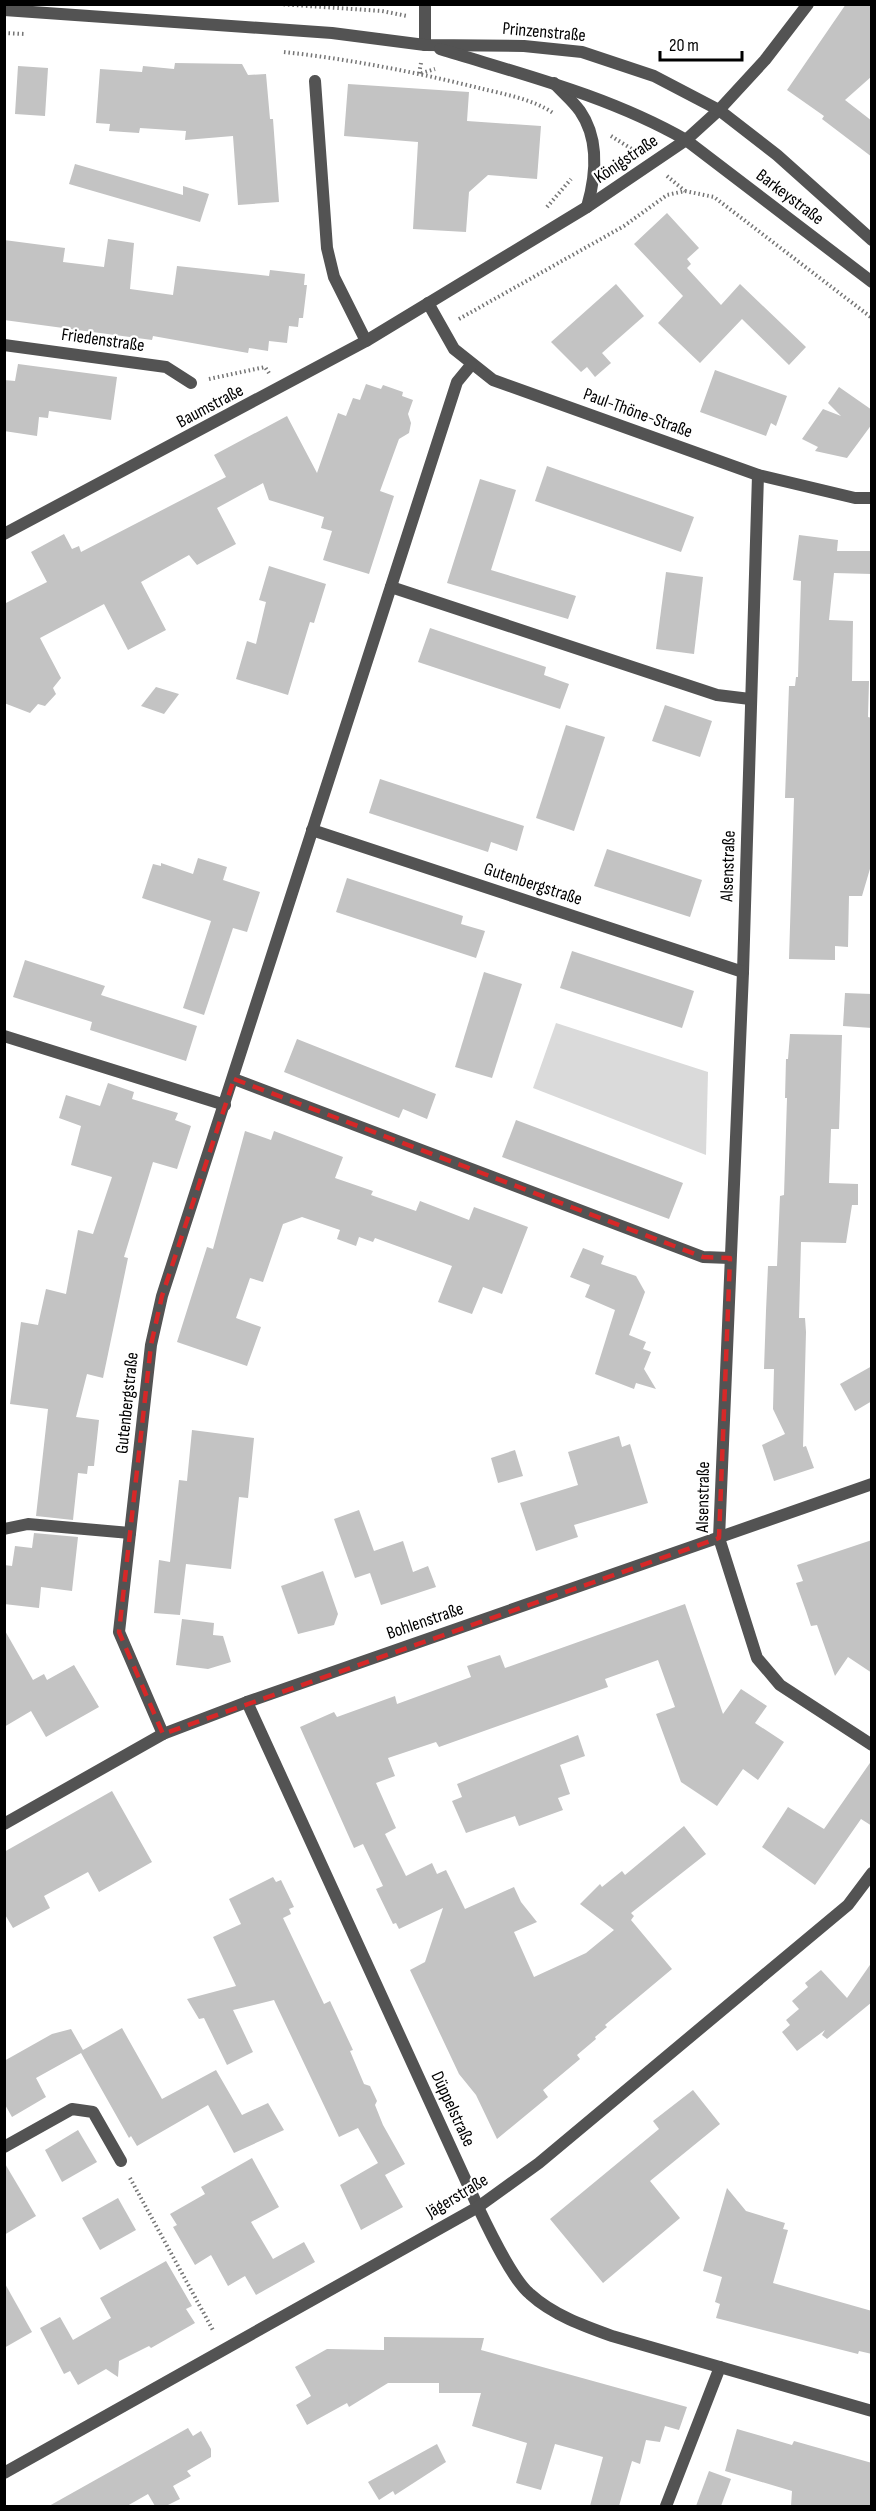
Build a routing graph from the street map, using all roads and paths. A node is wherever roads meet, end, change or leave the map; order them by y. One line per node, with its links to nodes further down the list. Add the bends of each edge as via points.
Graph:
1 (279, 4): 5 (path, via 382,11)
2 (425, 4): 5 (street)
3 (808, 4): 12 (street, Königstraße, via 780,43)
4 (4, 10): 8 (street, Prinzenstraße, via 332,33)
5 (425, 21): 8 (street)
6 (4, 33): 7 (path)
7 (27, 34)
8 (424, 45): 11 (street, Prinzenstraße); 12 (street, Prinzenstraße, via 524,46 582,52 654,76)
9 (274, 51): 13 (path, via 460,83 523,101)
10 (315, 81): 25 (street, via 327,248 334,277)
11 (554, 83): 15 (street, Prinzenstraße, via 630,111); 19 (street, via 580,111 592,142 594,182)
12 (720, 110): 15 (street, Königstraße); 20 (street, Barkeystraße)
13 (556, 116)
14 (606, 133): 16 (path)
15 (686, 140): 19 (street, Königstraße); 21 (street, Barkeystraße)
16 (635, 151)
17 (575, 169): 18 (path, via 565,189)
18 (551, 202)
19 (587, 207): 22 (street, Königstraße)
20 (872, 240)
21 (872, 282)
22 (428, 303): 25 (street, Baumstraße); 27 (street, Paul-Thöne-Straße, via 454,350)
23 (482, 308): 24 (path, via 624,226 667,195 685,191 714,197)
24 (872, 318)
25 (366, 342): 32 (street, Baumstraße)
26 (4, 345): 29 (street, Friedenstraße, via 166,367)
27 (471, 366): 30 (street, Paul-Thöne-Straße, via 493,380); 33 (street, Gutenbergstraße, via 457,382)
28 (269, 374): 29 (path, via 265,367)
29 (191, 382)
30 (758, 475): 31 (street, Paul-Thöne-Straße, via 855,498); 34 (street, Alsenstraße)
31 (872, 498)
32 (4, 534)
33 (391, 587): 34 (street, via 717,695); 35 (street, Gutenbergstraße)
34 (750, 699): 36 (street, Alsenstraße)
35 (312, 830): 36 (street, Gutenbergstraße); 38 (street, Gutenbergstraße)
36 (743, 972): 40 (street, Alsenstraße)
37 (4, 1036): 39 (street)
38 (234, 1079): 39 (street, Gutenbergstraße); 40 (street, via 703,1257)
39 (225, 1105): 43 (street, Gutenbergstraße, via 162,1296 153,1335)
40 (730, 1258): 44 (street, Alsenstraße)
41 (872, 1484): 44 (street, Bohlenstraße)
42 (4, 1529): 43 (street, via 28,1524)
43 (130, 1533): 46 (street, Gutenbergstraße, via 119,1632)
44 (719, 1538): 45 (street, Bohlenstraße); 47 (street, Alsenstraße, via 757,1658 780,1685)
45 (247, 1702): 46 (street, Bohlenstraße); 52 (street, Düppelstraße)
46 (163, 1734): 48 (street, Bohlenstraße)
47 (872, 1745)
48 (4, 1824)
49 (872, 1873): 52 (street, Jägerstraße, via 848,1905 539,2163)
50 (4, 2147): 51 (street, via 72,2109 93,2112)
51 (121, 2161): 53 (path)
52 (478, 2207): 53 (street, Jägerstraße); 54 (street, Düppelstraße, via 529,2294 575,2322)
53 (223, 2349): 56 (street, Jägerstraße)
54 (720, 2367): 55 (street, Düppelstraße); 57 (street)
55 (872, 2411)
56 (4, 2473)
57 (666, 2506)

